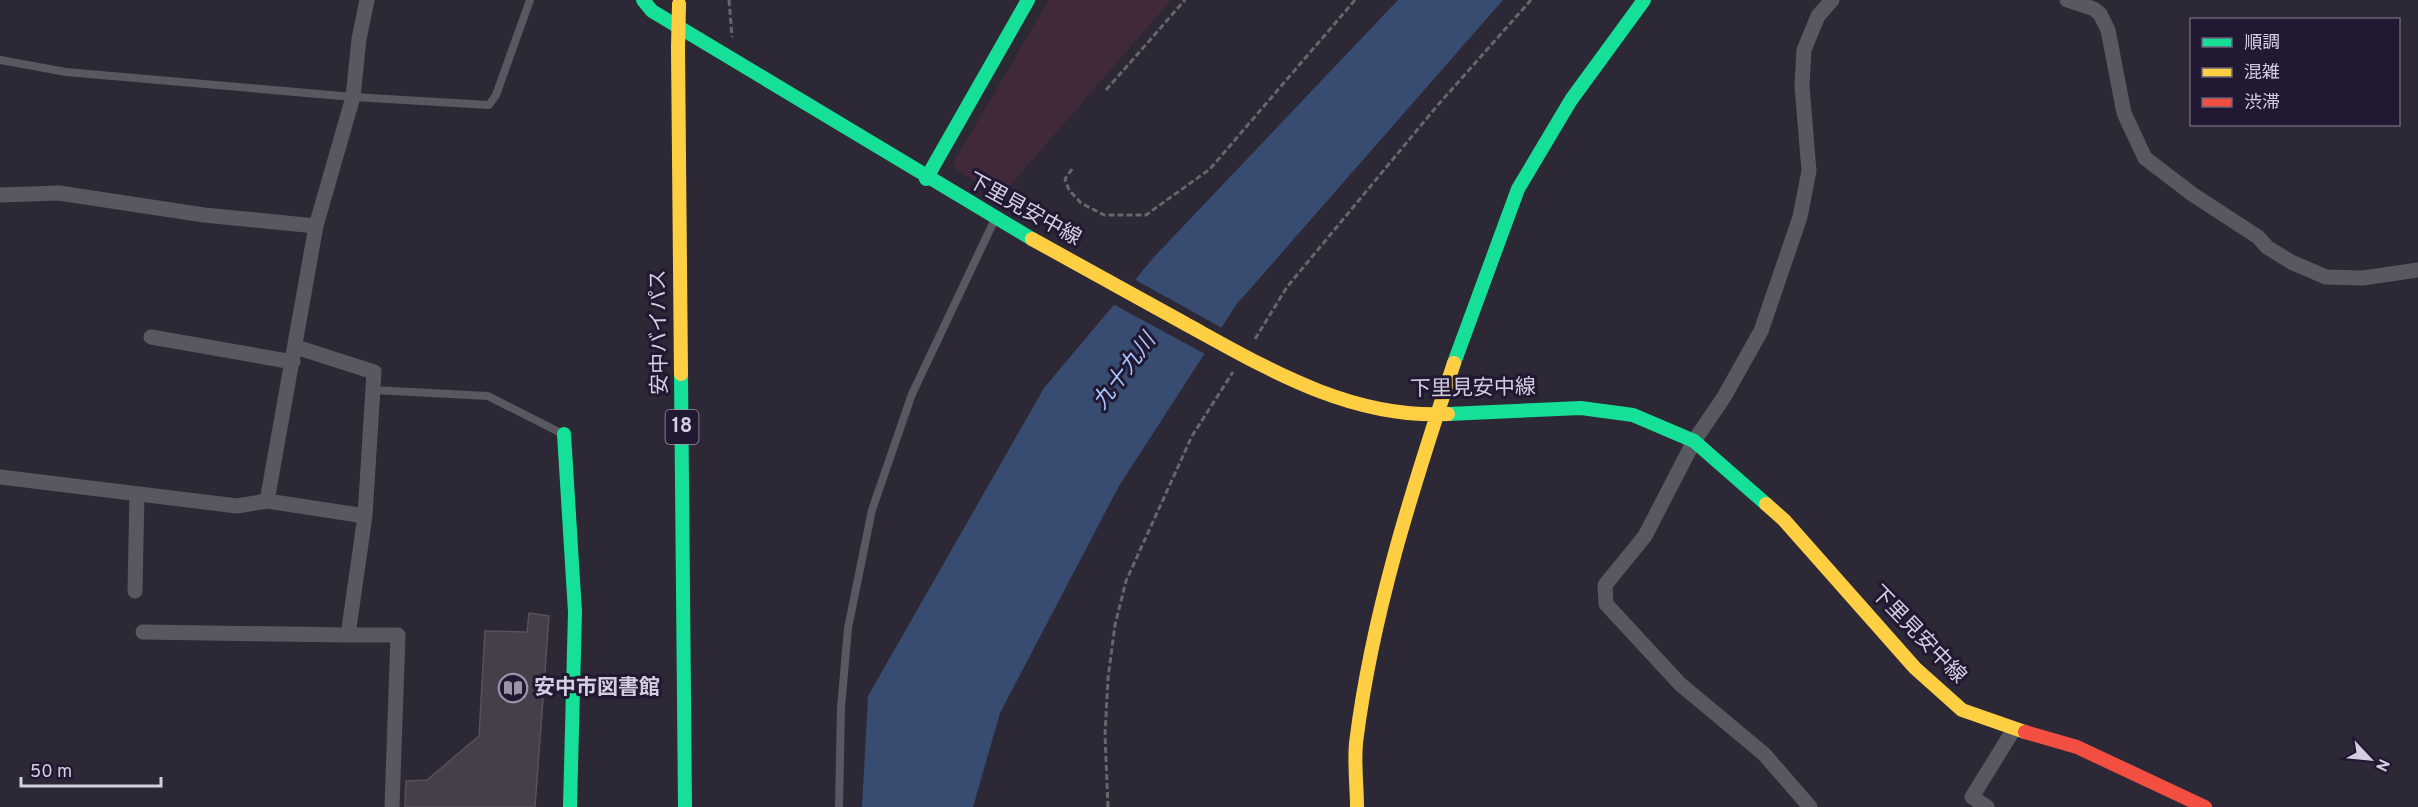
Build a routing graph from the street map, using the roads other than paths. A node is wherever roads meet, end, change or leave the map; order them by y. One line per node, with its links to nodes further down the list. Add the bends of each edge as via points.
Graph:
1 (367, 0): 10 (street)
2 (530, 0): 10 (lane, via 489,105)
3 (642, 0): 11 (main road, 下里見安中線, via 652,10)
4 (1028, 0): 11 (main road)
5 (1644, 0): 19 (main road, via 1571,100 1518,189)
6 (1832, 0): 21 (street, via 1818,16 1804,50 1802,86 1809,171 1800,217 1761,331)
7 (2067, 0): 15 (street, via 2100,14 2108,30 2124,113 2145,158 2173,180 2267,247 2326,277 2363,278)
8 (679, 2): 32 (main road, 安中バイパス / 18, bridge)
9 (0, 60): 10 (lane, via 66,72)
10 (353, 97): 14 (street)
11 (926, 179): 13 (main road, 下里見安中線)
12 (0, 195): 14 (street, via 59,193 204,215)
13 (999, 220): 19 (main road, 下里見安中線, via 1235,351 1326,396 1380,410); 33 (lane, via 912,394 872,510 848,628)
14 (316, 226): 17 (street)
15 (2418, 270)
16 (151, 337): 17 (street)
17 (294, 354): 18 (street, via 374,372); 24 (street)
18 (373, 390): 20 (lane, via 488,396); 25 (street)
19 (1436, 414): 21 (main road, 下里見安中線, via 1581,408 1633,415); 34 (main road, via 1380,607 1356,745)
20 (564, 434): 31 (main road, via 575,612)
21 (1694, 441): 29 (main road, 下里見安中線, via 1784,520 1915,668 1962,710); 35 (street, via 1645,536 1605,585 1606,604 1680,684 1764,754)
22 (0, 477): 23 (street)
23 (137, 494): 24 (street, via 237,506); 26 (street)
24 (267, 501): 25 (street)
25 (365, 516): 28 (street)
26 (135, 591)
27 (144, 632): 28 (street)
28 (348, 635): 30 (street, via 398,635)
29 (2014, 729): 36 (street, via 1972,797); 37 (main road, 下里見安中線, via 2077,747)
30 (393, 807)
31 (570, 807)
32 (685, 807)
33 (839, 807)
34 (1357, 807)
35 (1810, 807)
36 (1987, 807)
37 (2205, 807)

